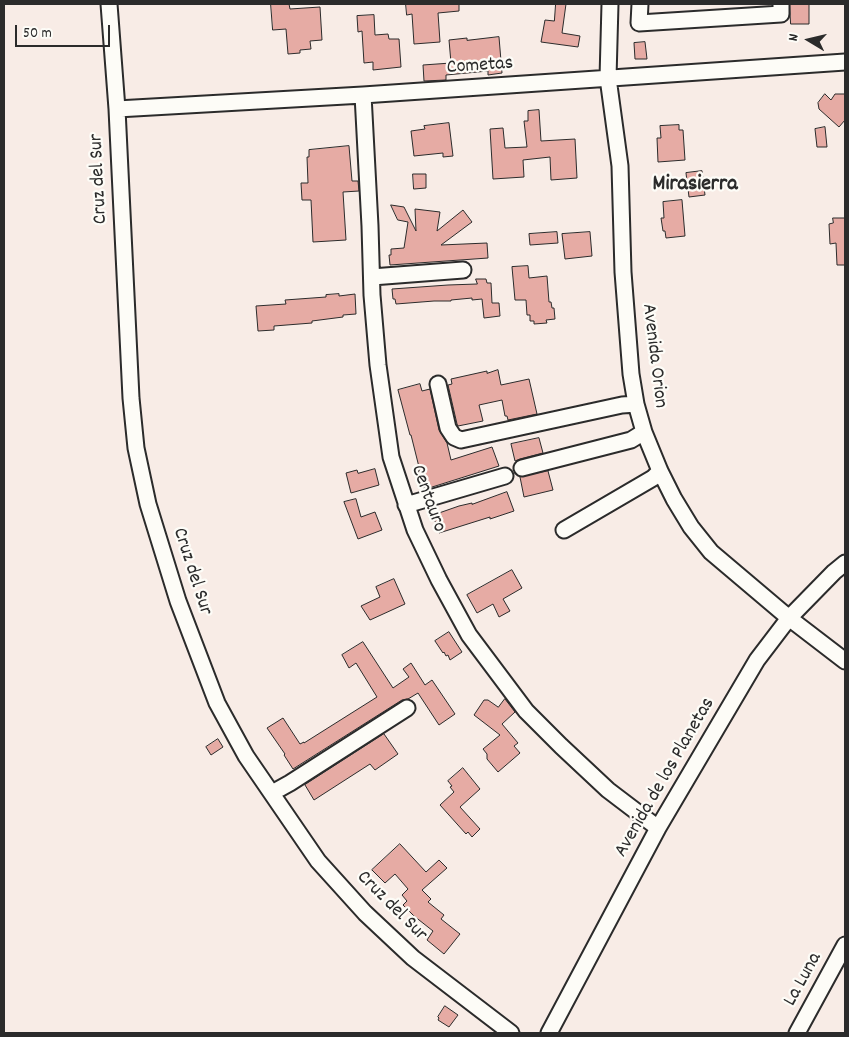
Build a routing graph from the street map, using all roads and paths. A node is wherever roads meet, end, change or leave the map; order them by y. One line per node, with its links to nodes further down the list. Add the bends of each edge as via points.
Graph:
1 (109, 4): 8 (street, Cruz del Sur)
2 (610, 4): 6 (street, Avenida Orion)
3 (640, 4): 4 (street, via 639,23 781,14)
4 (781, 4)
5 (845, 62): 6 (street, Cometas)
6 (608, 78): 7 (street, Cometas); 12 (street, Avenida Orion, via 620,166 623,272)
7 (363, 95): 8 (street, Cometas); 10 (street, Centauro)
8 (117, 109): 23 (street, Cruz del Sur, via 131,398 136,448 148,504 178,601 217,703 246,756)
9 (463, 270): 10 (street)
10 (372, 276): 17 (street, Centauro, via 384,414 391,457)
11 (438, 384): 12 (street, via 448,428 454,437 461,440)
12 (636, 404): 13 (street, Avenida Orion)
13 (644, 432): 14 (street, via 631,440); 15 (street, Avenida Orion)
14 (522, 468)
15 (660, 471): 18 (street); 20 (street, Avenida Orion, via 691,527 711,552)
16 (505, 476): 17 (street)
17 (406, 505): 24 (street, Centauro, via 439,580 469,635 526,711 608,790)
18 (564, 530)
19 (845, 563): 20 (street, Avenida de los Planetas)
20 (788, 618): 21 (street, Avenida Orion); 24 (street, Avenida de los Planetas, via 758,660)
21 (845, 661)
22 (407, 708): 23 (street)
23 (272, 793): 26 (street, Cruz del Sur, via 318,861 365,913 413,958)
24 (658, 828): 27 (street, Avenida de los Planetas)
25 (845, 945): 28 (street, La Luna)
26 (511, 1033)
27 (549, 1033)
28 (797, 1033)

